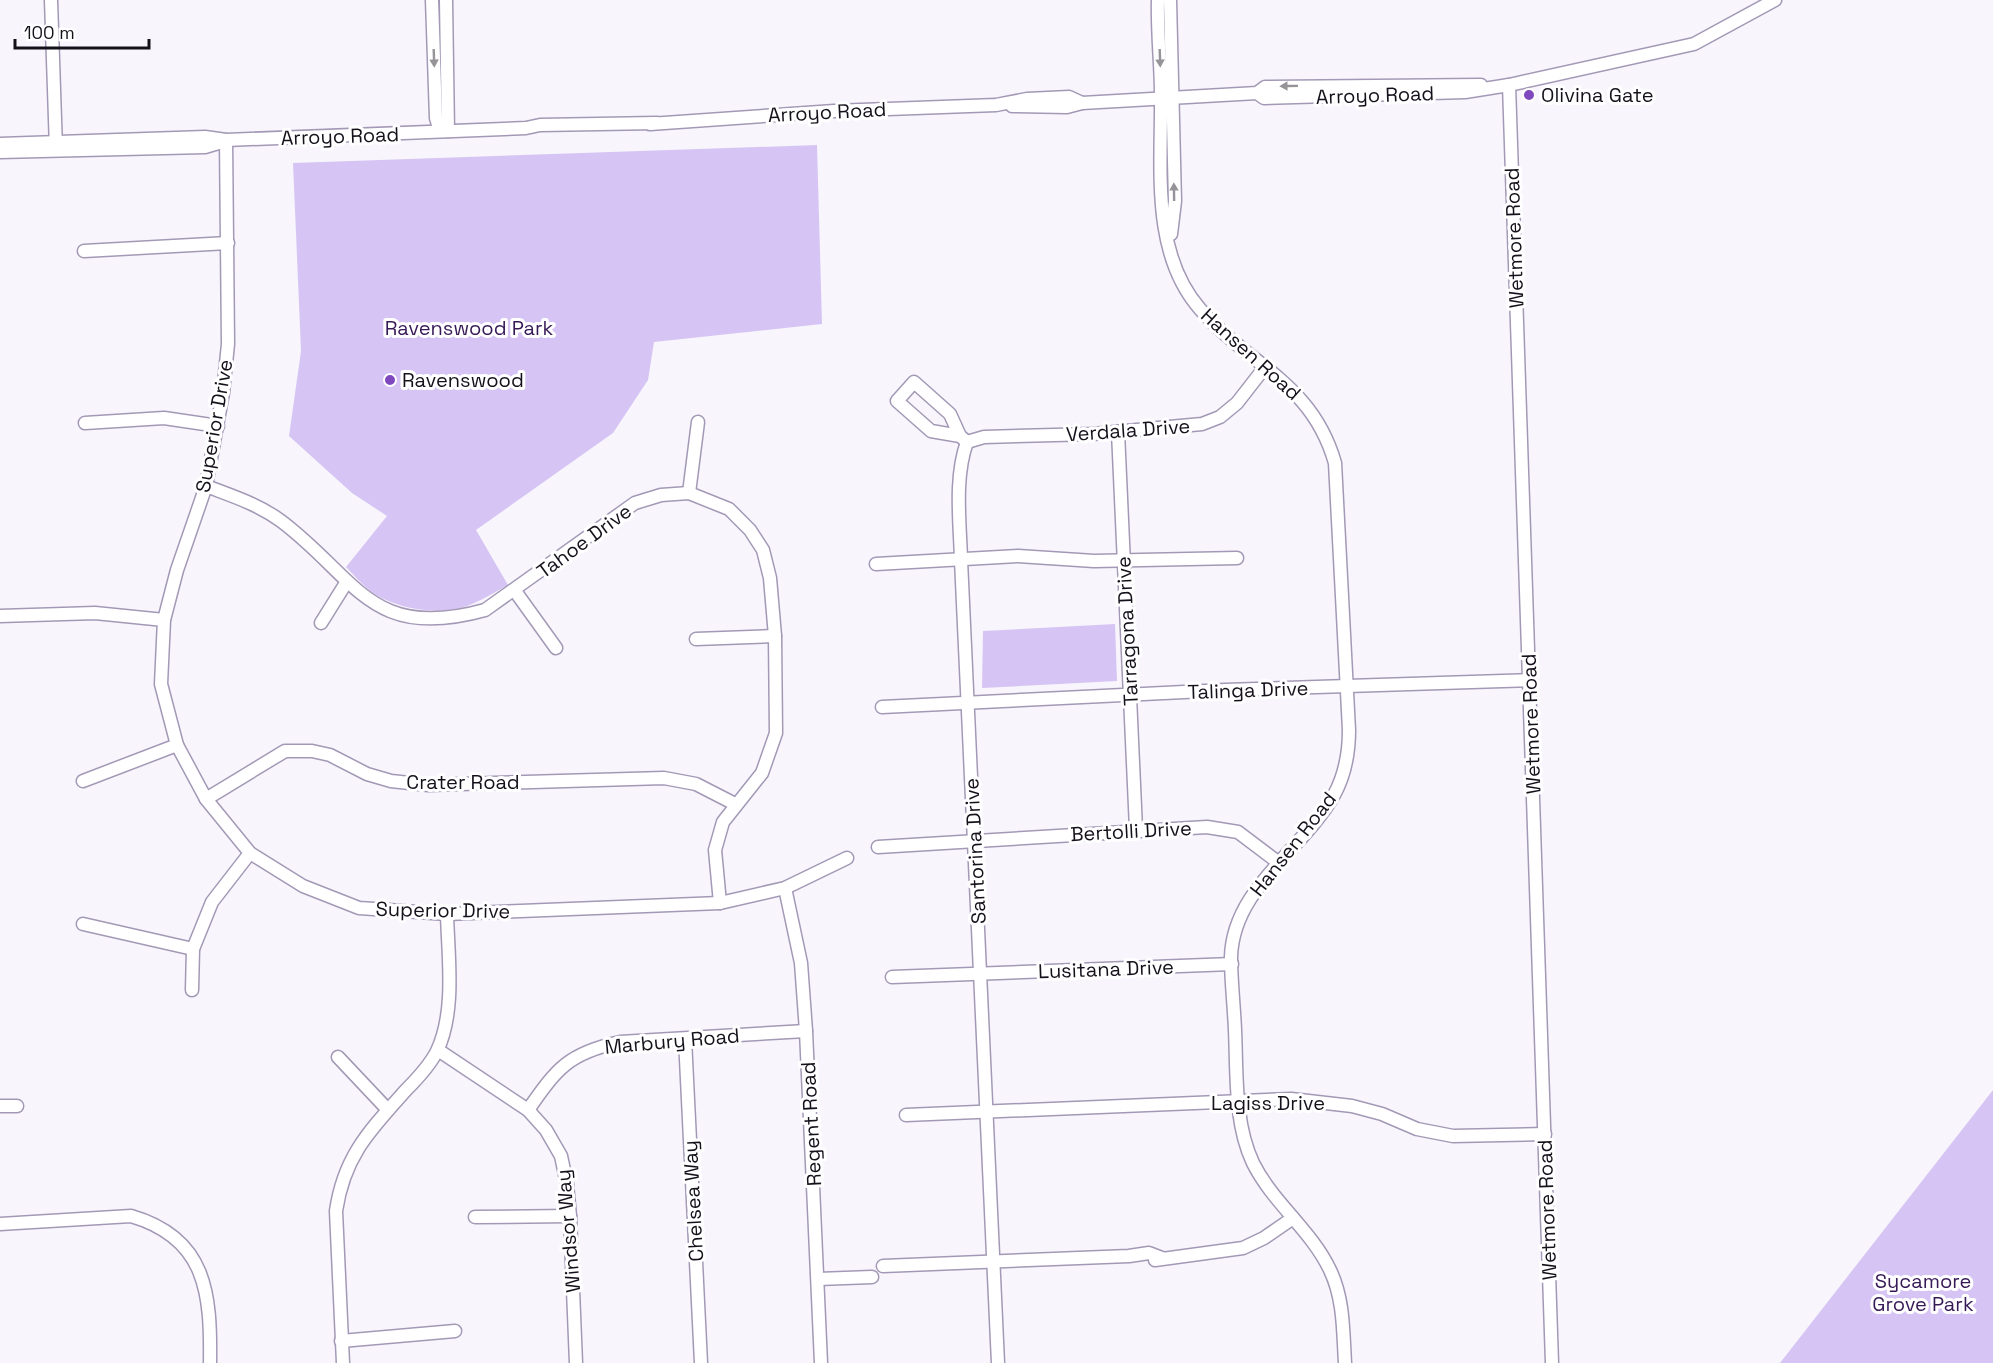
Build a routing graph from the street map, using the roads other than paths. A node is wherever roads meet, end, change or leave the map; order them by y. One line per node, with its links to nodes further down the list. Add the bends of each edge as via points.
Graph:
1 (51, 0): 12 (street)
2 (432, 0): 9 (street, one-way to 9, via 436,118)
3 (446, 0): 9 (street)
4 (1158, 0): 8 (street, Hansen Road, one-way to 8)
5 (1170, 0): 8 (street, Hansen Road)
6 (1774, 0): 7 (street, Arroyo Road, via 1694,44)
7 (1509, 85): 8 (street, Arroyo Road, via 1265,87 1257,93); 36 (street, Wetmore Road)
8 (1167, 99): 9 (street, Arroyo Road, via 1067,107 996,105 824,111 657,123 540,124); 16 (street, Hansen Road, via 1162,201 1169,250 1178,276 1199,308)
9 (444, 131): 10 (street, Arroyo Road)
10 (226, 140): 12 (street, Arroyo Road, via 205,147); 14 (street, Superior Drive)
11 (0, 144): 12 (street, Arroyo Road)
12 (56, 146): 13 (street, Arroyo Road)
13 (0, 152)
14 (228, 243): 15 (street); 19 (street, Superior Drive, via 228,344)
15 (84, 251)
16 (1265, 367): 20 (street, Verdala Drive, via 1237,403 1210,421); 37 (street, Hansen Road, via 1308,406 1335,463)
17 (698, 422): 23 (street)
18 (85, 423): 19 (street, via 164,418)
19 (218, 426): 22 (street, Superior Drive)
20 (1118, 432): 21 (street, Verdala Drive); 26 (street, Tarragona Drive)
21 (964, 439): 21 (street, via 932,431 897,401 914,382 950,414); 25 (street, Santorina Drive)
22 (206, 486): 28 (street, Tahoe Drive, via 273,515); 31 (street, Superior Drive)
23 (689, 493): 29 (street, Tahoe Drive, via 661,495 635,503); 33 (street, Tahoe Drive, via 729,509 764,549)
24 (1237, 558): 26 (street)
25 (961, 560): 26 (street, via 1018,556); 27 (street); 39 (street, Santorina Drive)
26 (1123, 560): 38 (street, Tarragona Drive)
27 (876, 564)
28 (346, 583): 29 (street, Tahoe Drive, via 376,604 427,620 458,618 485,610); 32 (street)
29 (515, 591): 35 (street)
30 (0, 616): 31 (street, via 95,613)
31 (164, 620): 41 (street, Superior Drive, via 161,684)
32 (321, 622)
33 (775, 636): 34 (street); 44 (street, Tahoe Drive, via 776,733 762,773)
34 (696, 639)
35 (556, 648)
36 (1530, 680): 37 (street, Talinga Drive); 71 (street, Wetmore Road)
37 (1346, 687): 38 (street, Talinga Drive); 50 (street, Hansen Road, via 1349,749 1343,774 1320,817)
38 (1129, 695): 39 (street, Talinga Drive); 45 (street, Tarragona Drive)
39 (967, 704): 40 (street, Talinga Drive); 46 (street, Santorina Drive)
40 (882, 707)
41 (177, 746): 42 (street); 43 (street, Superior Drive)
42 (83, 780)
43 (206, 799): 44 (street, Crater Road, via 285,751 312,751 391,782 433,785 664,778 696,784); 48 (street, Superior Drive)
44 (735, 804): 52 (street, Tahoe Drive, via 723,822 715,850)
45 (1136, 830): 46 (street, Bertolli Drive); 50 (street, Bertolli Drive, via 1207,826 1228,829 1246,836)
46 (973, 842): 47 (street, Bertolli Drive); 57 (street, Santorina Drive)
47 (878, 846)
48 (250, 853): 53 (street, Superior Drive, via 303,886 359,908); 55 (street, via 212,902)
49 (847, 858): 51 (street, Superior Drive)
50 (1279, 863): 56 (street, Hansen Road, via 1243,911)
51 (785, 888): 52 (street, Superior Drive); 60 (street, Regent Road, via 801,963)
52 (720, 903): 53 (street, Superior Drive)
53 (447, 914): 62 (street, via 447,1016)
54 (83, 924): 55 (street)
55 (193, 949): 59 (street)
56 (1232, 964): 57 (street, Lusitana Drive); 64 (street, Hansen Road)
57 (981, 973): 58 (street, Lusitana Drive); 69 (street, Santorina Drive)
58 (892, 977)
59 (192, 990)
60 (806, 1032): 61 (street, Marbury Road); 79 (street, Regent Road)
61 (685, 1039): 68 (street, Marbury Road, via 620,1042 592,1048 570,1059 549,1079); 85 (street, Chelsea Way)
62 (438, 1050): 67 (street); 68 (street, Windsor Way)
63 (338, 1057): 67 (street)
64 (1239, 1101): 69 (street, Lagiss Drive); 71 (street, Lagiss Drive, via 1291,1099 1344,1104 1417,1129 1453,1136); 74 (street, Hansen Road, via 1242,1129 1253,1162)
65 (0, 1106): 66 (street)
66 (17, 1106)
67 (388, 1110): 81 (street, via 356,1150 340,1188 336,1211)
68 (528, 1110): 72 (street, Windsor Way, via 561,1156)
69 (986, 1112): 70 (street, Lagiss Drive); 76 (street, Santorina Drive)
70 (906, 1115)
71 (1545, 1134): 89 (street, Wetmore Road)
72 (570, 1216): 73 (street); 84 (street, Windsor Way)
73 (475, 1218)
74 (1293, 1218): 76 (street, via 1264,1238 1220,1253 1137,1262 1129,1256); 88 (street, Hansen Road, via 1323,1257 1336,1284)
75 (0, 1224): 82 (street, via 131,1216 169,1232 192,1254 200,1272 208,1304)
76 (992, 1261): 77 (street); 87 (street, Santorina Drive)
77 (884, 1266)
78 (872, 1277): 79 (street)
79 (818, 1279): 86 (street, Regent Road)
80 (455, 1331): 81 (street)
81 (341, 1341): 83 (street)
82 (210, 1363)
83 (343, 1363)
84 (576, 1363)
85 (701, 1363)
86 (821, 1363)
87 (998, 1363)
88 (1345, 1363)
89 (1552, 1363)

